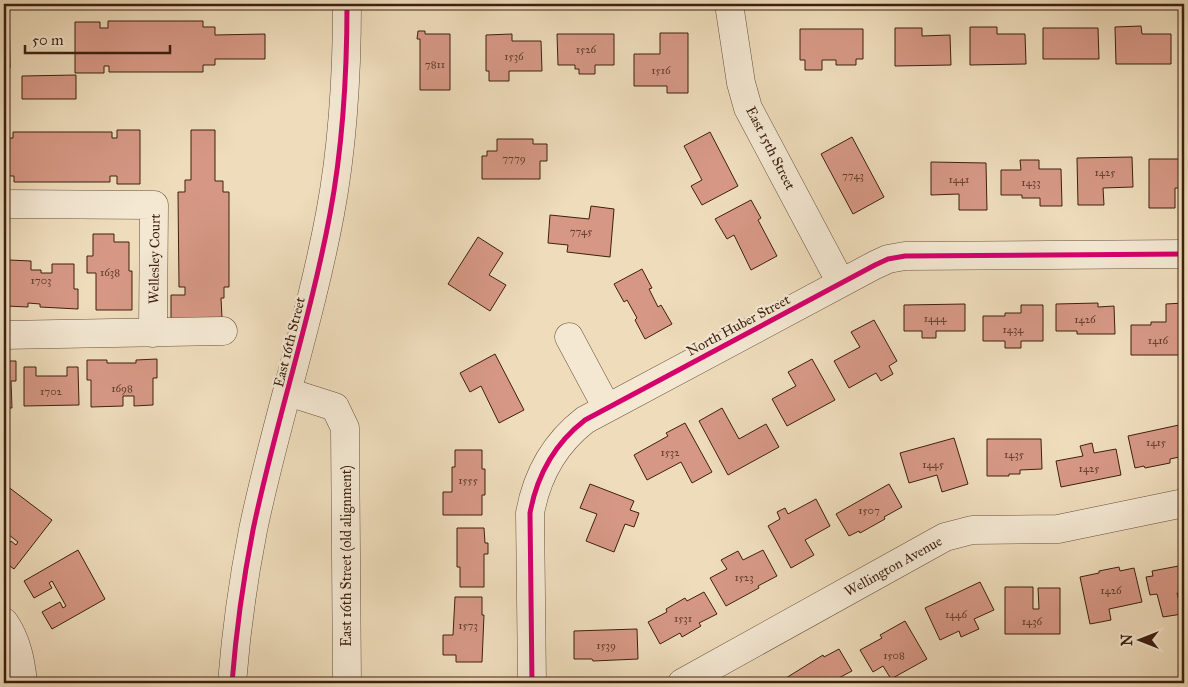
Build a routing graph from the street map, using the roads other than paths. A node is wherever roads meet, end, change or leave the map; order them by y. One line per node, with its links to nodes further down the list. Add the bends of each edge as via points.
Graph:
1 (347, 4): 10 (street, East 16th Street, via 345,97 337,173)
2 (729, 4): 5 (street, East 15th Street, via 748,108)
3 (4, 204): 7 (street, Wellesley Court, via 154,205)
4 (1184, 254): 5 (street, North Huber Street, via 905,256 888,259)
5 (841, 283): 11 (street, North Huber Street)
6 (223, 331): 7 (street)
7 (153, 333): 8 (street)
8 (4, 335)
9 (570, 337): 11 (street)
10 (288, 392): 15 (street, East 16th Street, via 254,528 244,580); 16 (street, East 16th Street (old alignment), via 335,407 345,428)
11 (607, 408): 17 (street, North Huber Street, via 585,420 552,453 533,495 530,513)
12 (1184, 503): 18 (street, Wellington Avenue, via 1058,530 972,530 944,537)
13 (4, 622): 14 (street, via 20,657)
14 (23, 683)
15 (232, 683)
16 (347, 683)
17 (532, 683)
18 (682, 683)

